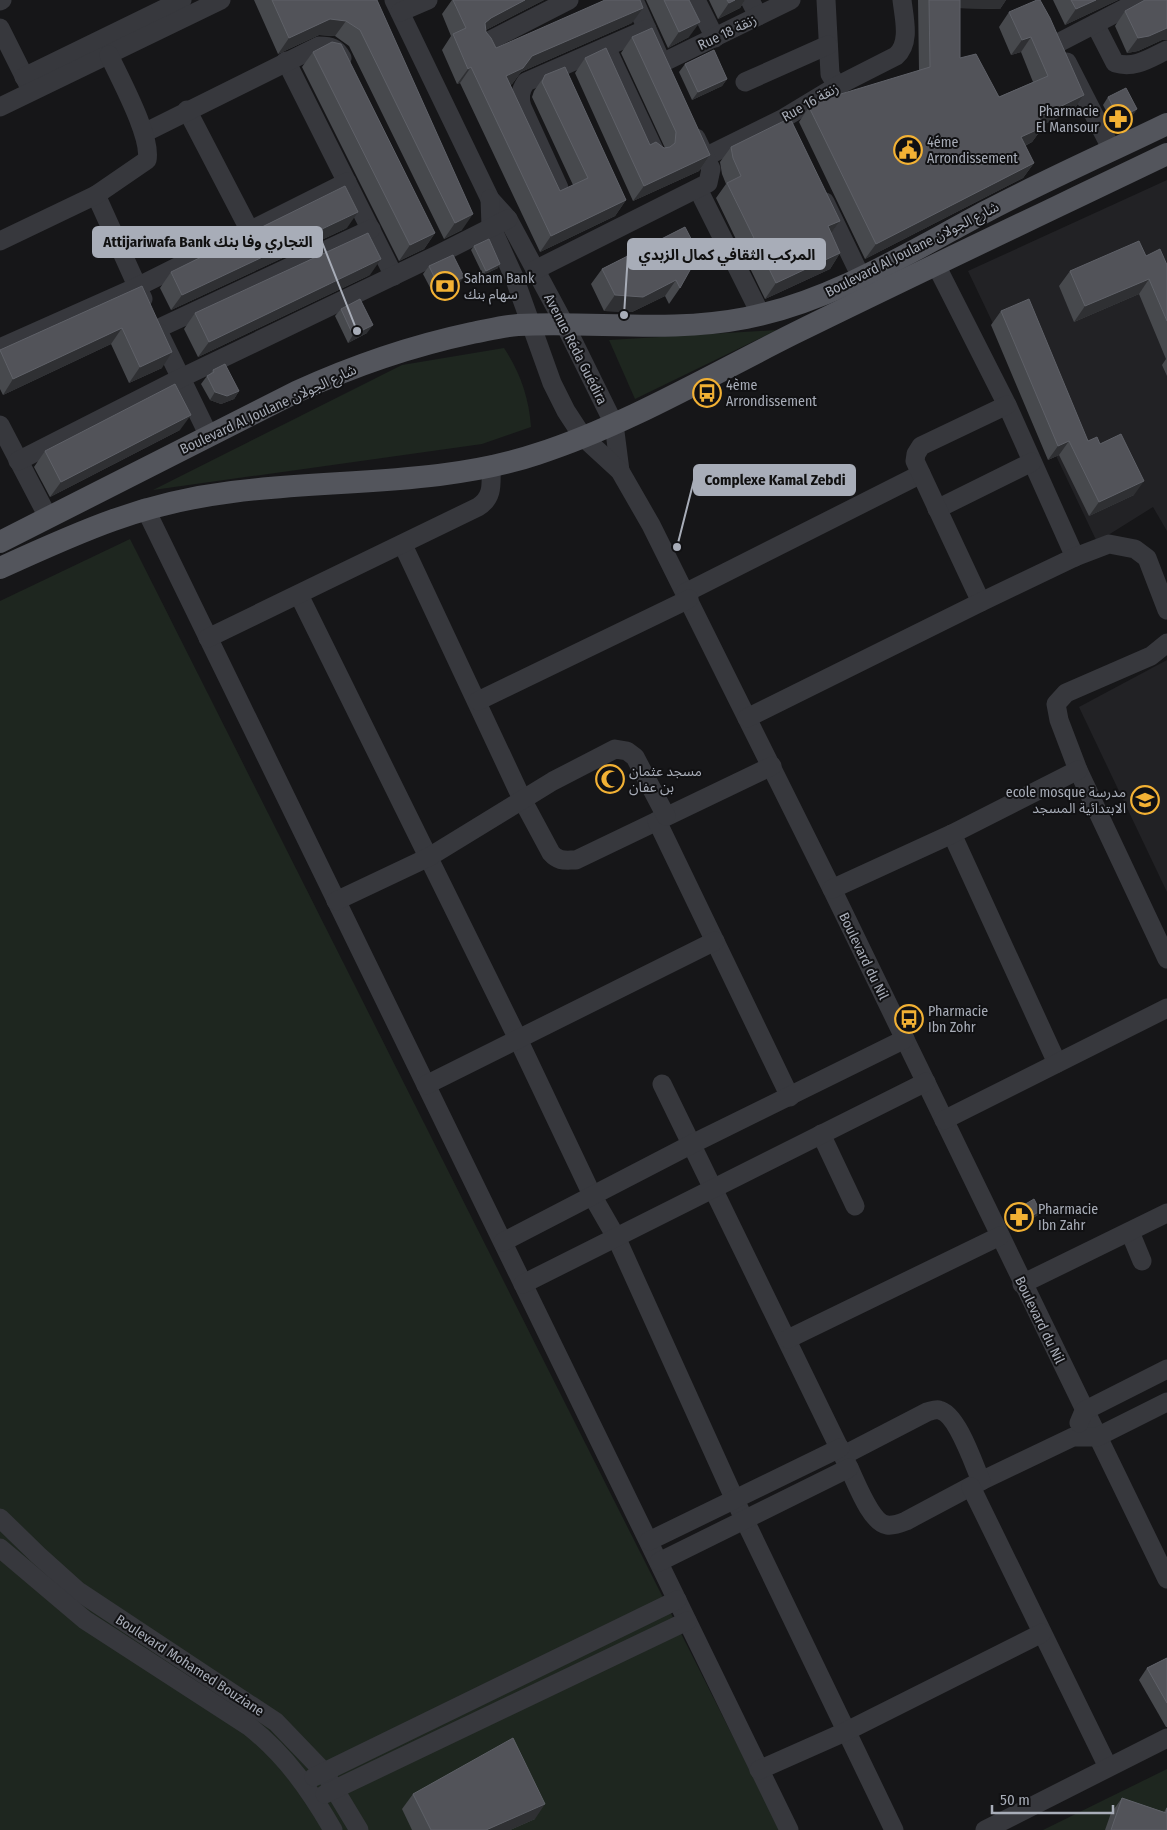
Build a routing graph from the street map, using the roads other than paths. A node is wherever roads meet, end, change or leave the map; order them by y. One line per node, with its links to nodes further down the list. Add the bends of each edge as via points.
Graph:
1 (182, 0): 28 (street)
2 (221, 0): 23 (street)
3 (428, 0): 11 (street)
4 (569, 0): 18 (street)
5 (634, 0): 16 (street)
6 (696, 0): 17 (street)
7 (791, 0): 12 (street, Rue 18 زنقة)
8 (826, 0): 20 (street)
9 (902, 0): 30 (street, Rue 16 زنقة, via 905,40 902,50)
10 (1142, 0): 13 (street)
11 (397, 6): 48 (street, Avenue Réda Guédira)
12 (754, 8): 17 (street, Rue 18 زنقة)
13 (1095, 24): 19 (street); 22 (street, via 1115,63 1135,65)
14 (1048, 26): 19 (street)
15 (0, 28): 28 (street)
16 (647, 29): 17 (street, Rue 18 زنقة, via 666,72); 21 (street)
17 (715, 38)
18 (485, 43)
19 (1058, 43): 38 (street)
20 (828, 45): 27 (street); 30 (street, via 830,74)
21 (606, 47): 25 (street); 39 (street)
22 (1167, 50)
23 (109, 55): 28 (street); 36 (street)
24 (286, 61): 26 (street, via 320,46 330,46 339,51); 32 (street); 42 (street)
25 (560, 68): 29 (street); 43 (street, via 526,82 520,98)
26 (352, 78)
27 (746, 82)
28 (28, 84): 31 (street)
29 (568, 86)
30 (837, 86): 33 (street, Rue 16 زنقة)
31 (0, 108)
32 (187, 110): 36 (street); 51 (street)
33 (784, 118): 37 (street); 41 (street, Rue 16 زنقة)
34 (690, 123): 41 (street)
35 (1167, 124): 38 (main road, Boulevard Al Joulane شارع الجولان)
36 (144, 133): 46 (street, via 149,150 147,160)
37 (793, 136)
38 (1112, 150): 58 (main road, Boulevard Al Joulane شارع الجولان, via 1007,200)
39 (655, 152)
40 (1167, 154): 55 (main road, Boulevard Al Joulane شارع الجولان)
41 (708, 163): 44 (street, via 708,183)
42 (348, 182): 50 (street); 51 (street)
43 (559, 188)
44 (698, 189): 49 (street); 60 (street)
45 (818, 189): 58 (street)
46 (96, 195): 53 (street); 59 (street)
47 (622, 204): 49 (street)
48 (500, 222): 54 (street); 56 (street, Avenue Réda Guédira); 61 (street, Avenue Réda Guédira)
49 (630, 222): 56 (street)
50 (371, 229): 57 (street); 63 (street)
51 (250, 231): 59 (street)
52 (431, 236): 54 (street)
53 (0, 241)
54 (439, 254): 57 (street)
55 (936, 265): 66 (street); 67 (main road, Boulevard Al Joulane شارع الجولان)
56 (535, 270): 62 (street, Avenue Réda Guédira)
57 (394, 276): 65 (street)
58 (861, 277): 60 (main road, Boulevard Al Joulane شارع الجولان, via 805,302)
59 (137, 287): 63 (street); 64 (street)
60 (761, 315): 62 (main road, Boulevard Al Joulane شارع الجولان, via 672,327)
61 (531, 325): 62 (main road, Boulevard Al Joulane شارع الجولان); 69 (main road, Boulevard Al Joulane شارع الجولان, via 502,327 448,338 372,360 296,392); 70 (street, Avenue Réda Guédira, via 552,383)
62 (565, 325): 67 (street, Avenue Réda Guédira)
63 (157, 329): 65 (street)
64 (0, 348)
65 (181, 378): 69 (street); 71 (street)
66 (1007, 405): 72 (street); 75 (street, via 921,446 915,461)
67 (614, 424): 70 (main road, Boulevard Al Joulane شارع الجولان); 74 (street, Boulevard du Nil)
68 (0, 425): 71 (street)
69 (209, 436): 78 (main road, Boulevard Al Joulane شارع الجولان)
70 (583, 437): 73 (main road, Boulevard Al Joulane شارع الجولان, via 535,455); 74 (street, Boulevard du Nil)
71 (18, 460): 78 (street)
72 (1032, 462): 77 (street); 81 (street)
73 (491, 465): 76 (main road, Boulevard Al Joulane شارع الجولان, via 426,476 230,492); 80 (street, via 491,492 486,501)
74 (620, 471): 84 (street, Boulevard du Nil)
75 (920, 474): 77 (street); 84 (street)
76 (145, 508): 82 (main road, Boulevard Al Joulane شارع الجولان, via 90,527); 87 (street)
77 (936, 509): 85 (street)
78 (48, 517): 79 (main road, Boulevard Al Joulane شارع الجولان)
79 (0, 542)
80 (403, 545): 83 (street); 89 (street)
81 (1075, 557): 85 (street); 86 (street, via 1109,544 1135,549 1146,558)
82 (0, 568)
83 (299, 595): 87 (street); 96 (street)
84 (687, 596): 89 (street); 90 (street, Boulevard du Nil)
85 (981, 602): 90 (street)
86 (1167, 610)
87 (208, 638): 98 (street)
88 (1167, 643): 92 (street, via 1151,656 1076,688 1056,704 1058,720)
89 (478, 701): 93 (street)
90 (748, 718): 91 (street, Boulevard du Nil)
91 (772, 766): 94 (street); 97 (street, Boulevard du Nil)
92 (1078, 770): 95 (street); 100 (street)
93 (523, 801): 94 (street, via 551,853 562,861 576,860); 94 (street, via 553,781 616,749 635,757); 96 (street)
94 (662, 819): 99 (street)
95 (952, 834): 97 (street); 104 (street)
96 (429, 857): 98 (street); 102 (street)
97 (832, 889): 103 (street, Boulevard du Nil)
98 (336, 901): 107 (street)
99 (715, 941): 102 (street); 108 (street)
100 (1167, 959)
101 (1167, 1008): 104 (street)
102 (518, 1039): 107 (street); 113 (street)
103 (905, 1039): 105 (street, Boulevard du Nil); 108 (street)
104 (1057, 1063): 109 (street)
105 (926, 1082): 109 (street, Boulevard du Nil); 110 (street)
106 (662, 1084): 111 (street)
107 (426, 1085): 119 (street)
108 (790, 1097): 111 (street)
109 (944, 1120): 117 (street, Boulevard du Nil)
110 (821, 1134): 112 (street); 114 (street)
111 (692, 1144): 112 (street); 113 (street)
112 (714, 1188): 118 (street); 123 (street)
113 (593, 1197): 118 (street); 119 (street)
114 (855, 1206)
115 (1167, 1213): 116 (street)
116 (1130, 1232): 120 (street); 122 (street)
117 (1000, 1236): 122 (street, Boulevard du Nil); 123 (street)
118 (616, 1237): 121 (street); 131 (street)
119 (503, 1242): 121 (street)
120 (1142, 1261)
121 (523, 1284): 134 (street)
122 (1022, 1284): 126 (street, Boulevard du Nil)
123 (788, 1339): 129 (street)
124 (1167, 1368): 126 (street)
125 (1167, 1402): 128 (street)
126 (1084, 1411): 127 (street); 128 (street, Boulevard du Nil)
127 (1073, 1437): 128 (street); 130 (street)
128 (1098, 1438): 136 (street, Boulevard du Nil)
129 (844, 1457): 130 (street, via 873,1515 888,1525 906,1521); 130 (street, via 927,1412 939,1410 948,1414 956,1425); 131 (street); 133 (street)
130 (976, 1484): 141 (street)
131 (735, 1500): 133 (street); 134 (street)
132 (0, 1518): 148 (street, Boulevard Mohamed Bouziane, via 78,1590 276,1722)
133 (744, 1519): 137 (street); 144 (street)
134 (648, 1541): 137 (street)
135 (0, 1548): 149 (street, Boulevard Mohamed Bouziane, via 85,1620 270,1742)
136 (1162, 1558): 138 (street, Boulevard du Nil)
137 (659, 1562): 139 (street)
138 (1167, 1579)
139 (677, 1600): 140 (street); 142 (street)
140 (687, 1621): 143 (street); 147 (street)
141 (1042, 1633): 144 (street); 146 (street)
142 (501, 1685): 143 (street); 148 (street)
143 (511, 1705): 150 (street)
144 (847, 1731): 147 (street); 155 (street)
145 (1167, 1738): 146 (street)
146 (1108, 1768): 156 (street)
147 (759, 1770): 154 (street)
148 (324, 1772): 149 (street); 150 (street, Boulevard Mohamed Bouziane)
149 (304, 1782): 151 (street, Boulevard Mohamed Bouziane)
150 (335, 1789): 151 (street); 153 (street, Boulevard Mohamed Bouziane)
151 (315, 1799): 152 (street, Boulevard Mohamed Bouziane)
152 (333, 1830)
153 (360, 1830)
154 (789, 1830)
155 (894, 1830)
156 (984, 1830)

